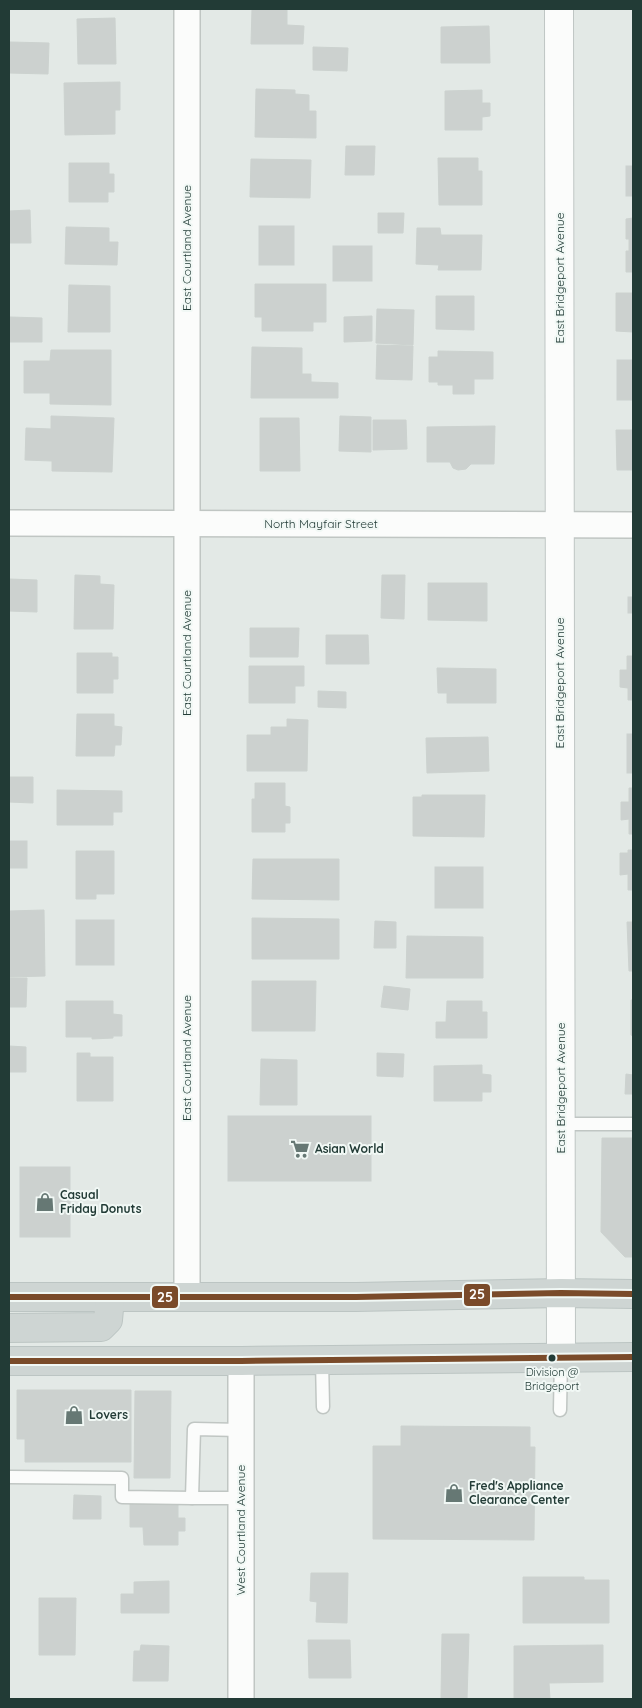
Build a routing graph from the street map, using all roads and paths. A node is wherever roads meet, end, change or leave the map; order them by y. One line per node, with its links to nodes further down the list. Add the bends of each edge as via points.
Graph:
1 (187, 9): 4 (street, East Courtland Avenue)
2 (559, 9): 5 (street, East Bridgeport Avenue)
3 (9, 523): 4 (street, North Mayfair Street)
4 (187, 524): 5 (street, North Mayfair Street); 13 (street, East Courtland Avenue)
5 (560, 524): 6 (street, North Mayfair Street); 7 (street, East Bridgeport Avenue)
6 (633, 525)
7 (561, 1124): 8 (lane); 9 (street, East Bridgeport Avenue)
8 (633, 1124)
9 (561, 1293): 10 (main road); 13 (main road); 16 (street, East Bridgeport Avenue)
10 (633, 1294)
11 (9, 1297): 12 (main road)
12 (110, 1298): 13 (main road); 14 (main road, via 108,1320 101,1327)
13 (187, 1298)
14 (9, 1328)
15 (633, 1357): 16 (main road)
16 (561, 1358): 17 (main road); 21 (lane)
17 (322, 1360): 19 (main road); 20 (lane)
18 (9, 1361): 19 (main road)
19 (241, 1361): 22 (street, West Courtland Avenue)
20 (324, 1407)
21 (560, 1410)
22 (241, 1430): 24 (lane, via 194,1429); 25 (street, West Courtland Avenue)
23 (9, 1477): 24 (lane, via 122,1478 122,1496)
24 (192, 1498): 25 (lane)
25 (241, 1498): 26 (street, West Courtland Avenue)
26 (241, 1699)

